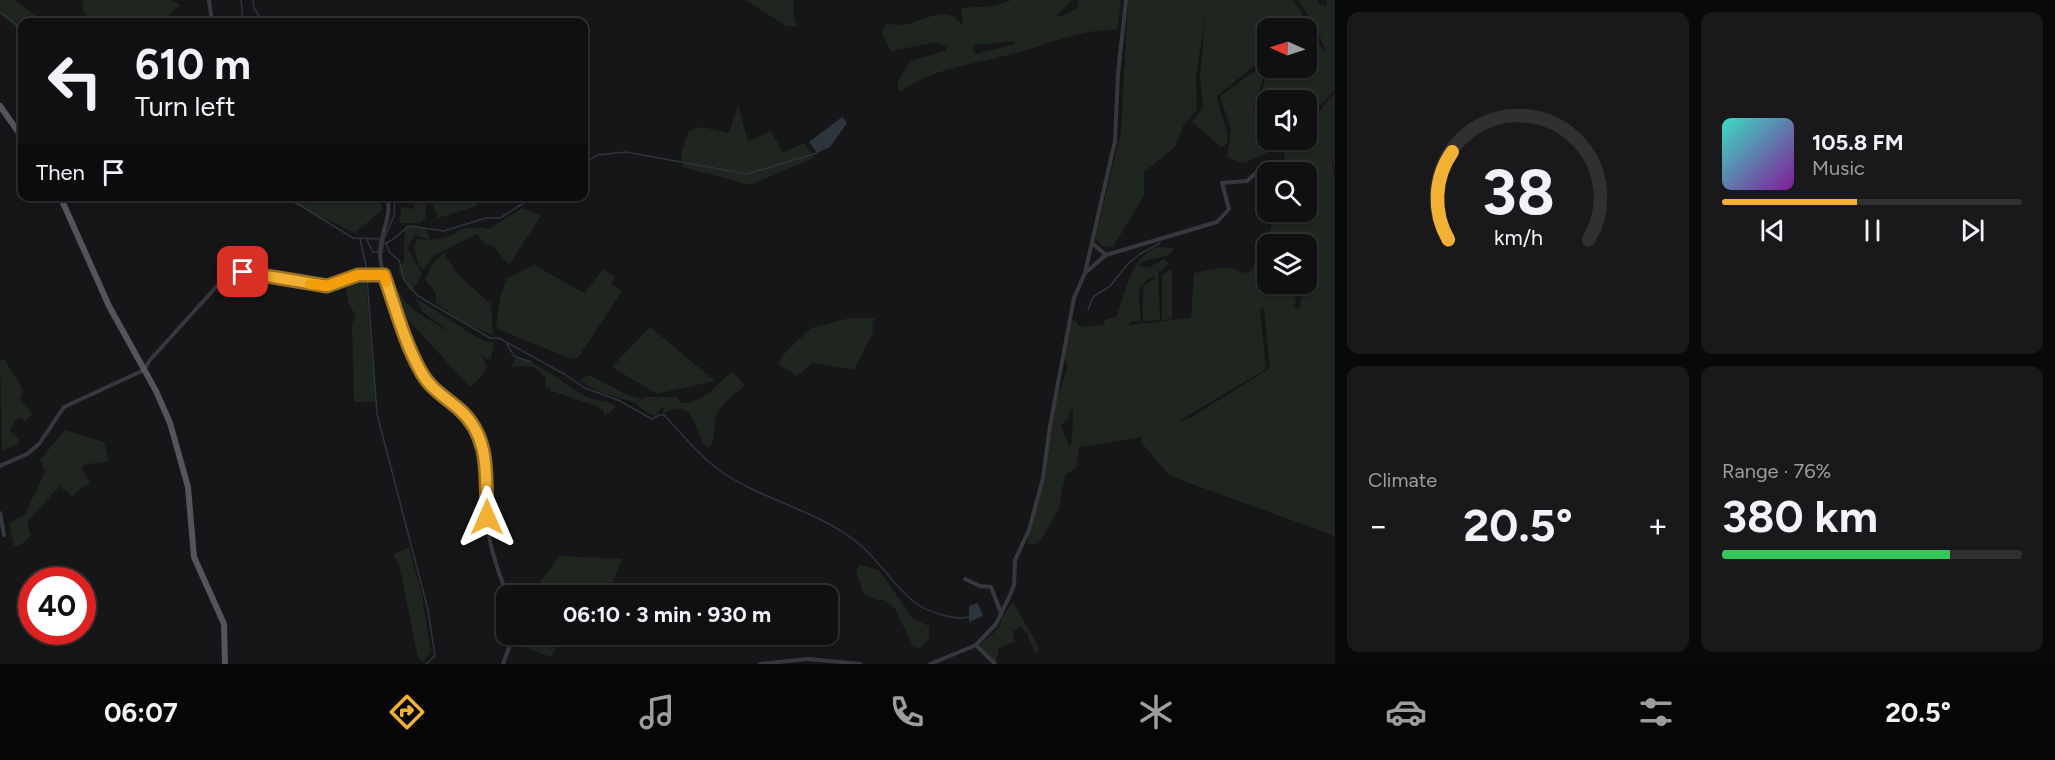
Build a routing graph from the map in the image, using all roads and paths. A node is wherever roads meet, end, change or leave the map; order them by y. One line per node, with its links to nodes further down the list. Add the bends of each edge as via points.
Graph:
1 (209, 0): 3 (street)
2 (1126, 0): 9 (street, via 1115,141)
3 (211, 18)
4 (0, 106): 5 (main road)
5 (18, 131)
6 (1257, 172): 10 (street, via 1247,182 1222,183 1229,209 1217,222)
7 (62, 201): 13 (main road, via 109,306)
8 (388, 201): 12 (street, via 380,258)
9 (1092, 243): 10 (street); 11 (street)
10 (1106, 255): 11 (street)
11 (1085, 273): 19 (street, via 1074,298 1038,503 1017,554 1014,585)
12 (384, 275): 13 (street, via 358,275 327,286 243,272 226,276); 18 (street, via 420,371 437,393 466,416 480,441 487,469 488,523)
13 (144, 370): 14 (street, via 64,407 39,444); 22 (main road, via 164,407 183,468 191,507 194,557 224,624)
14 (0, 466)
15 (0, 513): 16 (street)
16 (4, 535)
17 (965, 579): 19 (street, via 991,587)
18 (503, 585)
19 (1001, 614): 21 (street, via 991,631)
20 (510, 645): 23 (street)
21 (975, 645): 26 (street); 27 (street)
22 (225, 664)
23 (503, 664)
24 (760, 664): 25 (street, via 808,659)
25 (861, 664)
26 (930, 664)
27 (994, 664)

